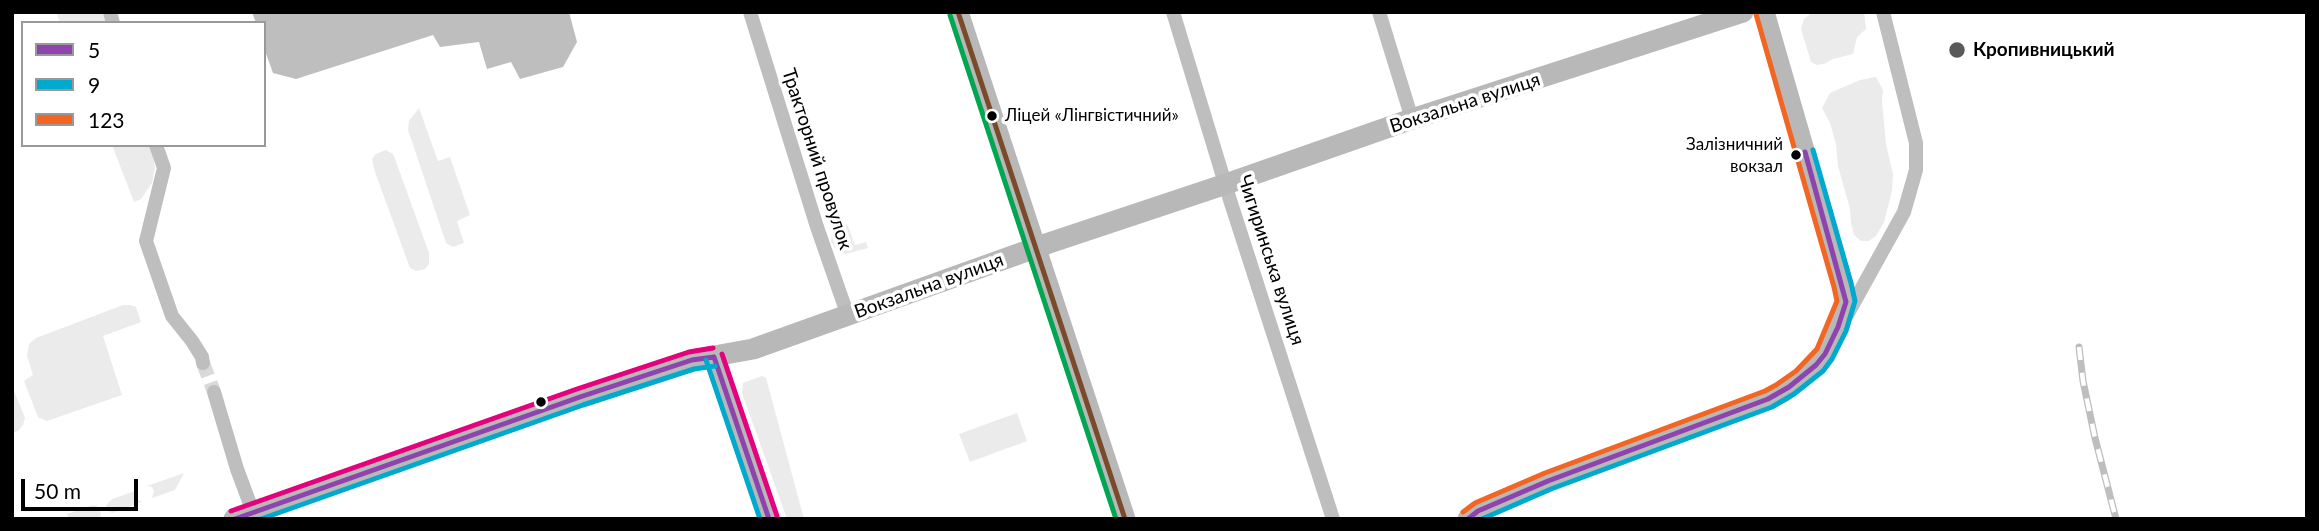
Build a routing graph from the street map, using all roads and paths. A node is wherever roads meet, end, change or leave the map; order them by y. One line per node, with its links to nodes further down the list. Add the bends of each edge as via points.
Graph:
1 (750, 12): 12 (street, Тракторний провулок)
2 (958, 12): 11 (street)
3 (1173, 12): 10 (street, Чигиринська вулиця)
4 (1379, 12): 8 (street)
5 (1743, 12): 8 (street, Вокзальна вулиця)
6 (1764, 12): 13 (street, via 1843,285 1846,302)
7 (1883, 12): 13 (street, via 1916,143 1916,170 1904,212)
8 (1412, 119): 10 (street, Вокзальна вулиця)
9 (157, 147): 15 (street, via 164,168 146,241 172,316)
10 (1226, 184): 11 (street, Вокзальна вулиця); 20 (street, Чигиринська вулиця)
11 (1036, 247): 12 (street, Вокзальна вулиця); 19 (street)
12 (848, 316): 14 (street, Вокзальна вулиця, via 753,349)
13 (1839, 327): 21 (street, via 1816,365 1780,393 1548,481)
14 (714, 357): 17 (street, Вокзальна вулиця, via 580,397); 18 (street)
15 (203, 363)
16 (214, 392): 17 (street, via 237,469)
17 (244, 515)
18 (769, 519)
19 (1125, 519)
20 (1334, 519)
21 (1468, 519)

